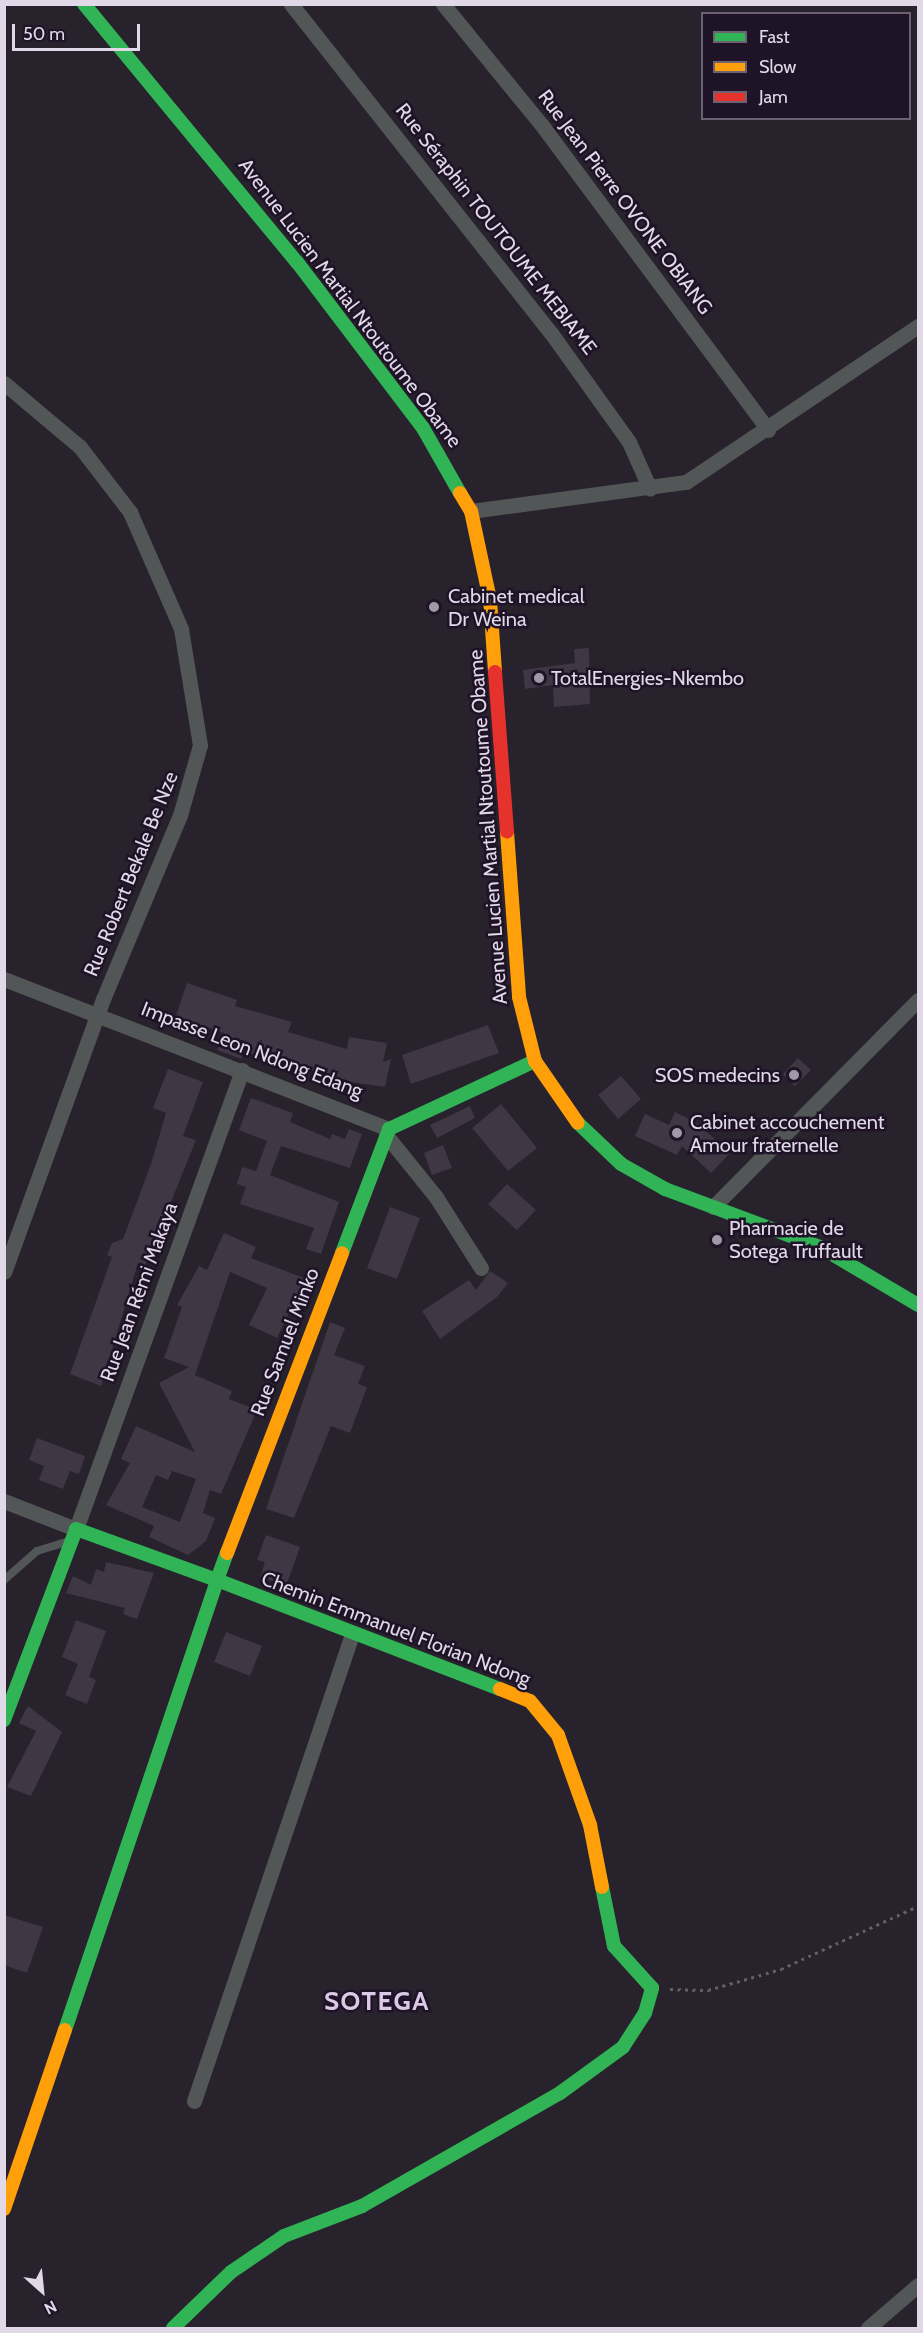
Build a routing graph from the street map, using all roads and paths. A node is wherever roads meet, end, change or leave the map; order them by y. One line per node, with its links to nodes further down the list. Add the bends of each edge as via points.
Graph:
1 (84, 4): 8 (street, Avenue Lucien Martial Ntoutoume Obame, via 304,271 423,428)
2 (291, 4): 7 (street, Rue Séraphin TOUTOUME MEBIAME, via 551,333 629,442)
3 (443, 4): 6 (street, Rue Jean Pierre OVONE OBIANG, via 541,124)
4 (918, 326): 6 (street)
5 (4, 383): 11 (street, Rue Robert Bekale Be Nze, via 80,447 130,512 167,589 198,708 201,745 193,779)
6 (768, 429): 7 (street, via 686,482)
7 (650, 489): 8 (street)
8 (471, 511): 12 (street, Avenue Lucien Martial Ntoutoume Obame, via 490,600 519,997)
9 (4, 979): 11 (street, Impasse Leon Ndong Edang)
10 (918, 1000): 15 (street)
11 (99, 1013): 13 (street, Impasse Leon Ndong Edang); 17 (street, Rue Robert Bekale Be Nze)
12 (535, 1061): 14 (street); 15 (street, Avenue Lucien Martial Ntoutoume Obame, via 576,1123 607,1154 665,1189)
13 (242, 1070): 14 (street, Impasse Leon Ndong Edang); 20 (street, Rue Jean Rémi Makaya)
14 (388, 1132): 16 (street); 22 (street, Rue Samuel Minko)
15 (713, 1207): 18 (street, Avenue Lucien Martial Ntoutoume Obame, via 820,1246)
16 (481, 1268)
17 (4, 1272)
18 (918, 1305)
19 (4, 1501): 20 (street)
20 (74, 1535): 21 (lane, via 38,1551); 22 (street); 24 (street)
21 (4, 1580)
22 (218, 1580): 23 (street, Chemin Emmanuel Florian Ndong); 28 (street, Rue Samuel Minko)
23 (352, 1635): 26 (street, Chemin Emmanuel Florian Ndong, via 530,1701 545,1714 558,1735 590,1825 614,1946 623,1961 648,1978); 27 (street)
24 (4, 1720)
25 (918, 1906): 26 (path, via 781,1969 708,1990)
26 (652, 1988): 30 (street, via 634,2033 607,2060 440,2164 392,2184 362,2206 284,2236 231,2272)
27 (194, 2101)
28 (4, 2209)
29 (918, 2285): 31 (street)
30 (173, 2328)
31 (868, 2328)

